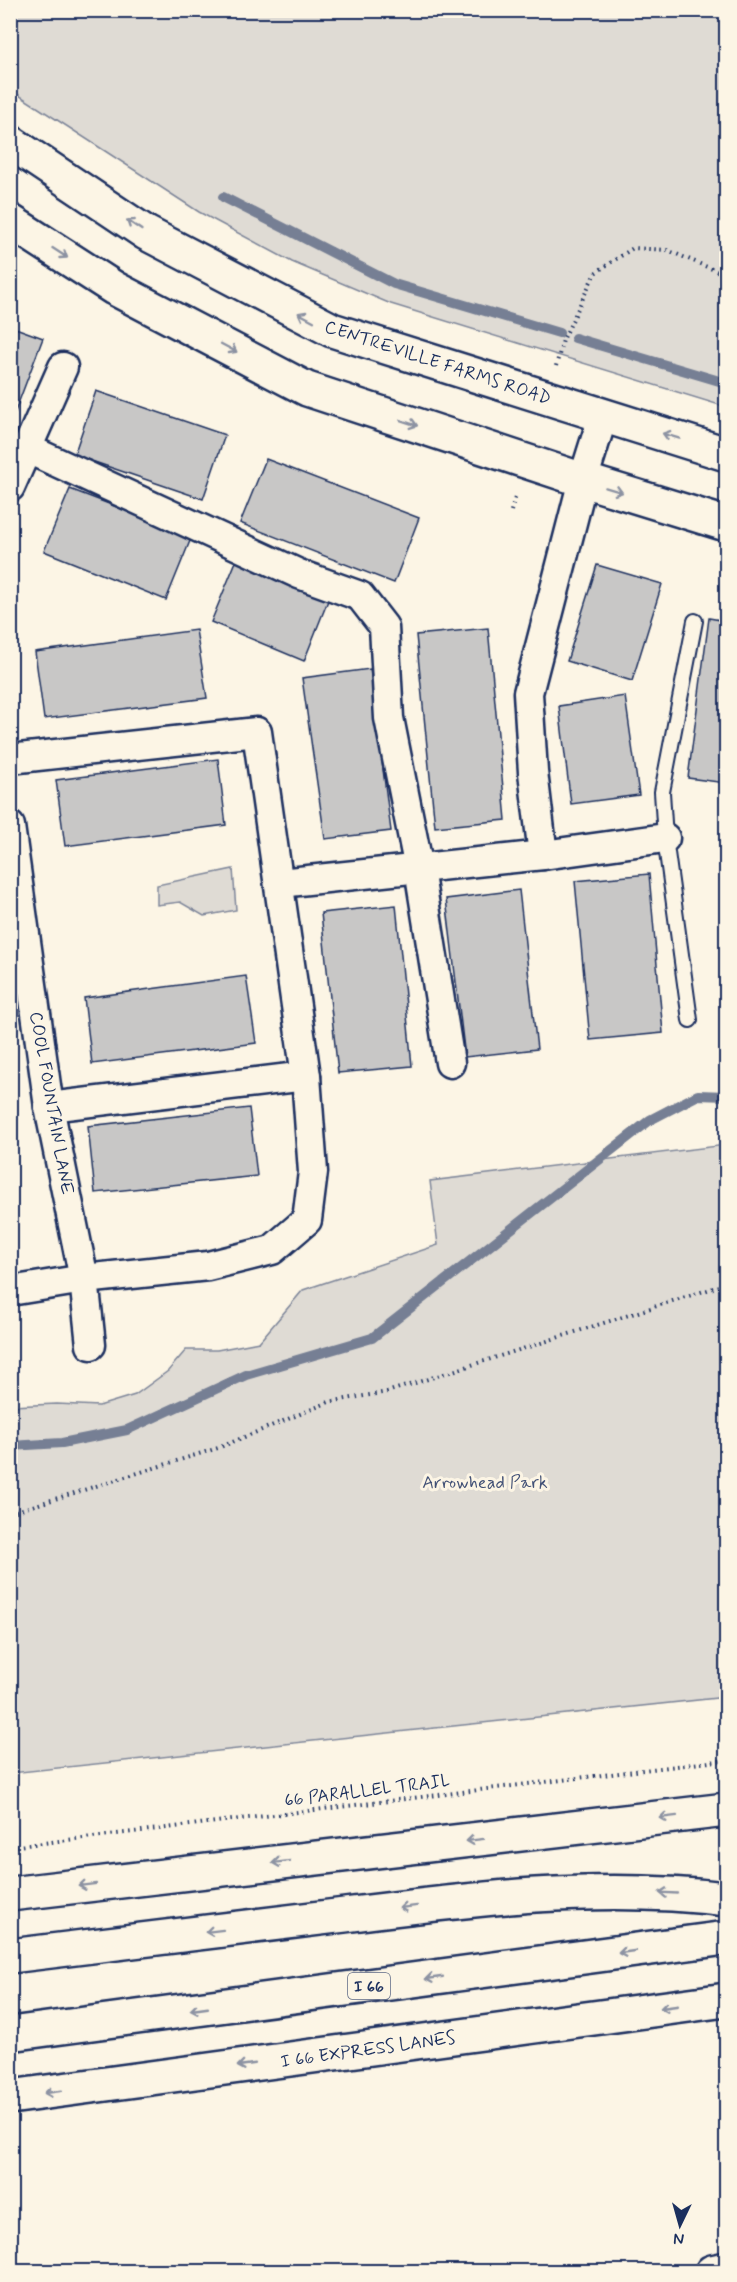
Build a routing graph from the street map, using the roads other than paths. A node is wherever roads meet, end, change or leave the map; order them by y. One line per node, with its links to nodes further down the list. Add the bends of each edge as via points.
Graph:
1 (10, 142): 4 (main road, CENTREVILLE FARMS ROAD, one-way to 1, via 332,330 146,233)
2 (10, 221): 7 (main road, one-way to 7, via 114,288 307,389)
3 (63, 367): 5 (street)
4 (603, 416): 6 (main road, CENTREVILLE FARMS ROAD, one-way to 4); 7 (street)
5 (28, 449): 8 (street); 15 (street, via 299,574 360,596 384,627 389,718)
6 (726, 454)
7 (583, 480): 9 (main road, one-way to 9); 14 (street, via 528,693 532,772)
8 (10, 487)
9 (726, 524)
10 (695, 621): 13 (lane, via 663,792)
11 (10, 759): 16 (street, via 257,732)
12 (10, 826): 20 (street, COOL FOUNTAIN LANE)
13 (665, 838): 14 (street); 17 (lane)
14 (543, 855): 15 (street)
15 (419, 869): 16 (street); 18 (street)
16 (280, 883): 19 (street)
17 (690, 1020)
18 (450, 1063)
19 (306, 1076): 20 (street); 21 (street, via 313,1172 307,1220 272,1250 208,1266)
20 (49, 1107): 21 (street, COOL FOUNTAIN LANE)
21 (84, 1279): 22 (street); 23 (street, COOL FOUNTAIN LANE)
22 (10, 1291)
23 (92, 1345)
24 (726, 1810): 25 (main road, one-way to 25)
25 (10, 1894)
26 (726, 1899): 28 (main road, one-way to 28, via 603,1892 466,1900)
27 (726, 1938): 30 (main road, I 66, one-way to 30)
28 (10, 1956)
29 (726, 2000): 31 (main road, I 66 EXPRESS LANES, one-way to 31)
30 (10, 2034)
31 (10, 2097)
32 (726, 2269): 33 (main road)
33 (712, 2271)

